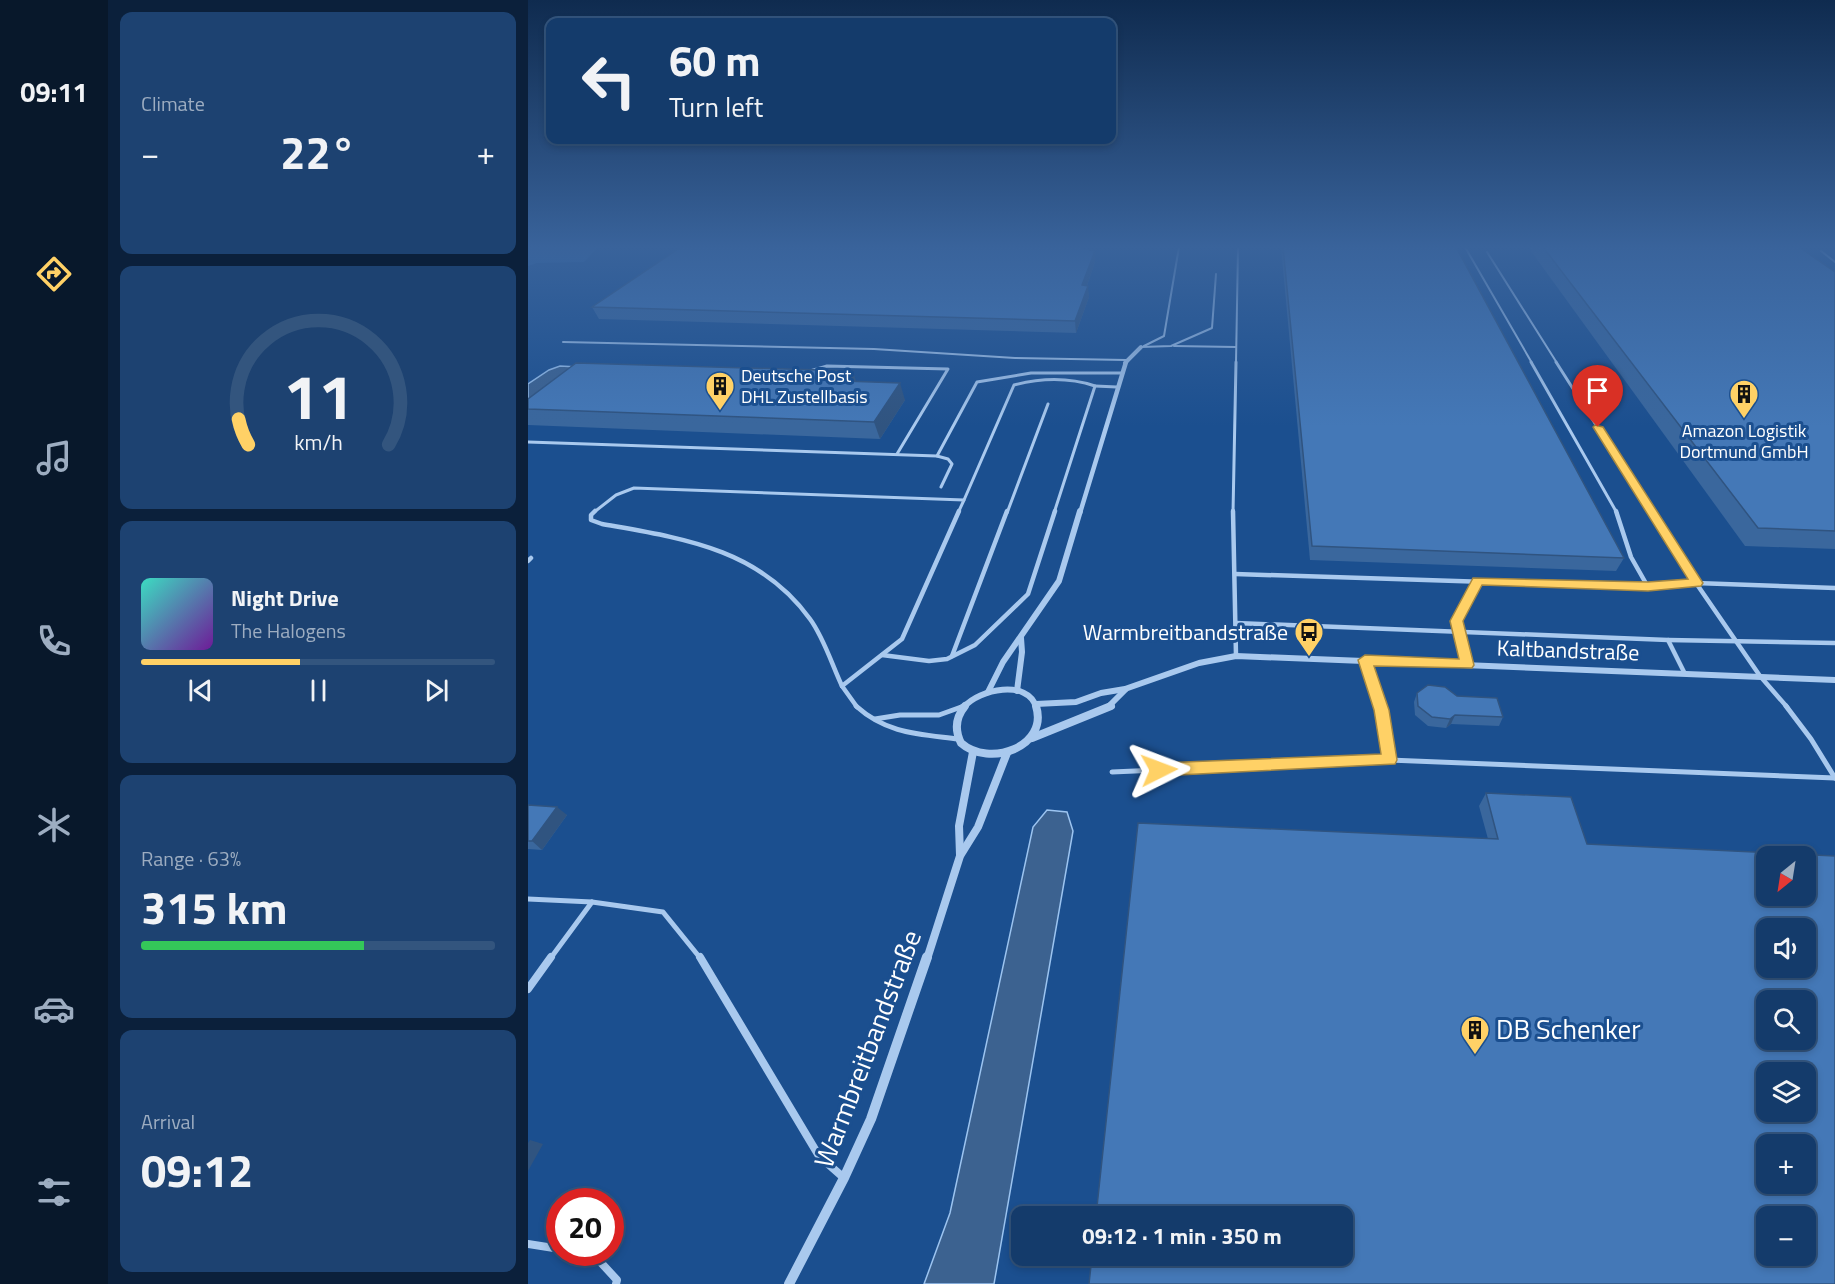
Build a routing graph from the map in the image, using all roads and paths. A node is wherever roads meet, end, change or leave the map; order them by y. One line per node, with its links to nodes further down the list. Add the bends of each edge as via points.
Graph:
1 (1169, 307): 8 (lane, via 1164,336)
2 (1214, 307): 7 (lane, via 1212,328)
3 (1237, 307): 9 (lane)
4 (1500, 307): 24 (lane, via 1605,489 1631,557)
5 (1522, 307): 23 (lane)
6 (563, 342): 10 (lane)
7 (1171, 346): 8 (lane); 9 (lane)
8 (1141, 347): 10 (street)
9 (1236, 347): 21 (lane)
10 (1126, 360): 12 (street)
11 (803, 373): 17 (lane, via 827,366 948,369)
12 (1121, 373): 14 (street); 18 (lane, via 1029,372 977,382)
13 (1095, 386): 14 (lane); 20 (lane, via 1060,380 1014,385); 33 (lane, via 1028,594 975,645)
14 (1117, 387): 28 (street, via 1059,581)
15 (1048, 404): 33 (lane)
16 (528, 442): 17 (lane)
17 (897, 454): 18 (lane)
18 (937, 456): 19 (lane, via 952,464)
19 (941, 487)
20 (964, 500): 32 (lane, via 902,639); 40 (lane, via 634,488 608,498 591,515 591,520 602,524 687,539 749,565 780,587 811,620)
21 (1235, 574): 22 (lane); 26 (lane)
22 (1478, 581): 24 (lane); 27 (lane, via 1456,621)
23 (1696, 583): 24 (lane); 25 (lane); 30 (lane)
24 (1648, 586)
25 (1835, 588)
26 (1236, 623): 27 (lane); 34 (lane)
27 (1459, 630): 29 (lane); 36 (lane)
28 (1021, 638): 42 (street); 43 (street, via 1009,651)
29 (1668, 640): 30 (lane); 37 (lane)
30 (1737, 640): 31 (lane); 38 (lane)
31 (1835, 643)
32 (882, 654): 33 (lane, via 929,661); 40 (lane)
33 (952, 656)
34 (1236, 656): 35 (street, Kaltbandstraße); 41 (street, Kaltbandstraße, via 1199,663)
35 (1365, 660): 36 (street, Kaltbandstraße); 51 (lane, via 1381,710)
36 (1467, 665): 37 (street, Kaltbandstraße)
37 (1684, 672): 38 (street, Kaltbandstraße)
38 (1760, 676): 39 (street, Kaltbandstraße); 51 (lane, via 1778,693 1835,778)
39 (1835, 680)
40 (842, 686): 46 (lane, via 856,706)
41 (1125, 689): 44 (street, Kaltbandstraße, via 1076,702); 47 (street, Kaltbandstraße, via 1111,706)
42 (1017, 691): 43 (street); 44 (street)
43 (988, 692): 45 (street)
44 (1036, 704): 47 (street, via 1039,722)
45 (964, 706): 46 (lane, via 939,715); 48 (street, via 957,717)
46 (875, 719): 48 (lane, via 897,731)
47 (1030, 738): 50 (street)
48 (958, 739): 49 (street)
49 (973, 752): 50 (street); 53 (street, Warmbreitbandstraße, via 959,826)
50 (1007, 753): 53 (street, Warmbreitbandstraße, via 978,827)
51 (1389, 760): 52 (lane)
52 (1112, 772)
53 (960, 856): 57 (street, Warmbreitbandstraße, via 904,1028 871,1119)
54 (528, 899): 55 (lane)
55 (592, 902): 56 (lane); 57 (lane, via 663,912 699,955 819,1156)
56 (528, 989)
57 (844, 1178): 62 (street, Warmbreitbandstraße)
58 (528, 1244): 59 (lane)
59 (546, 1247)
60 (603, 1266): 61 (lane)
61 (616, 1284)
62 (789, 1284)

